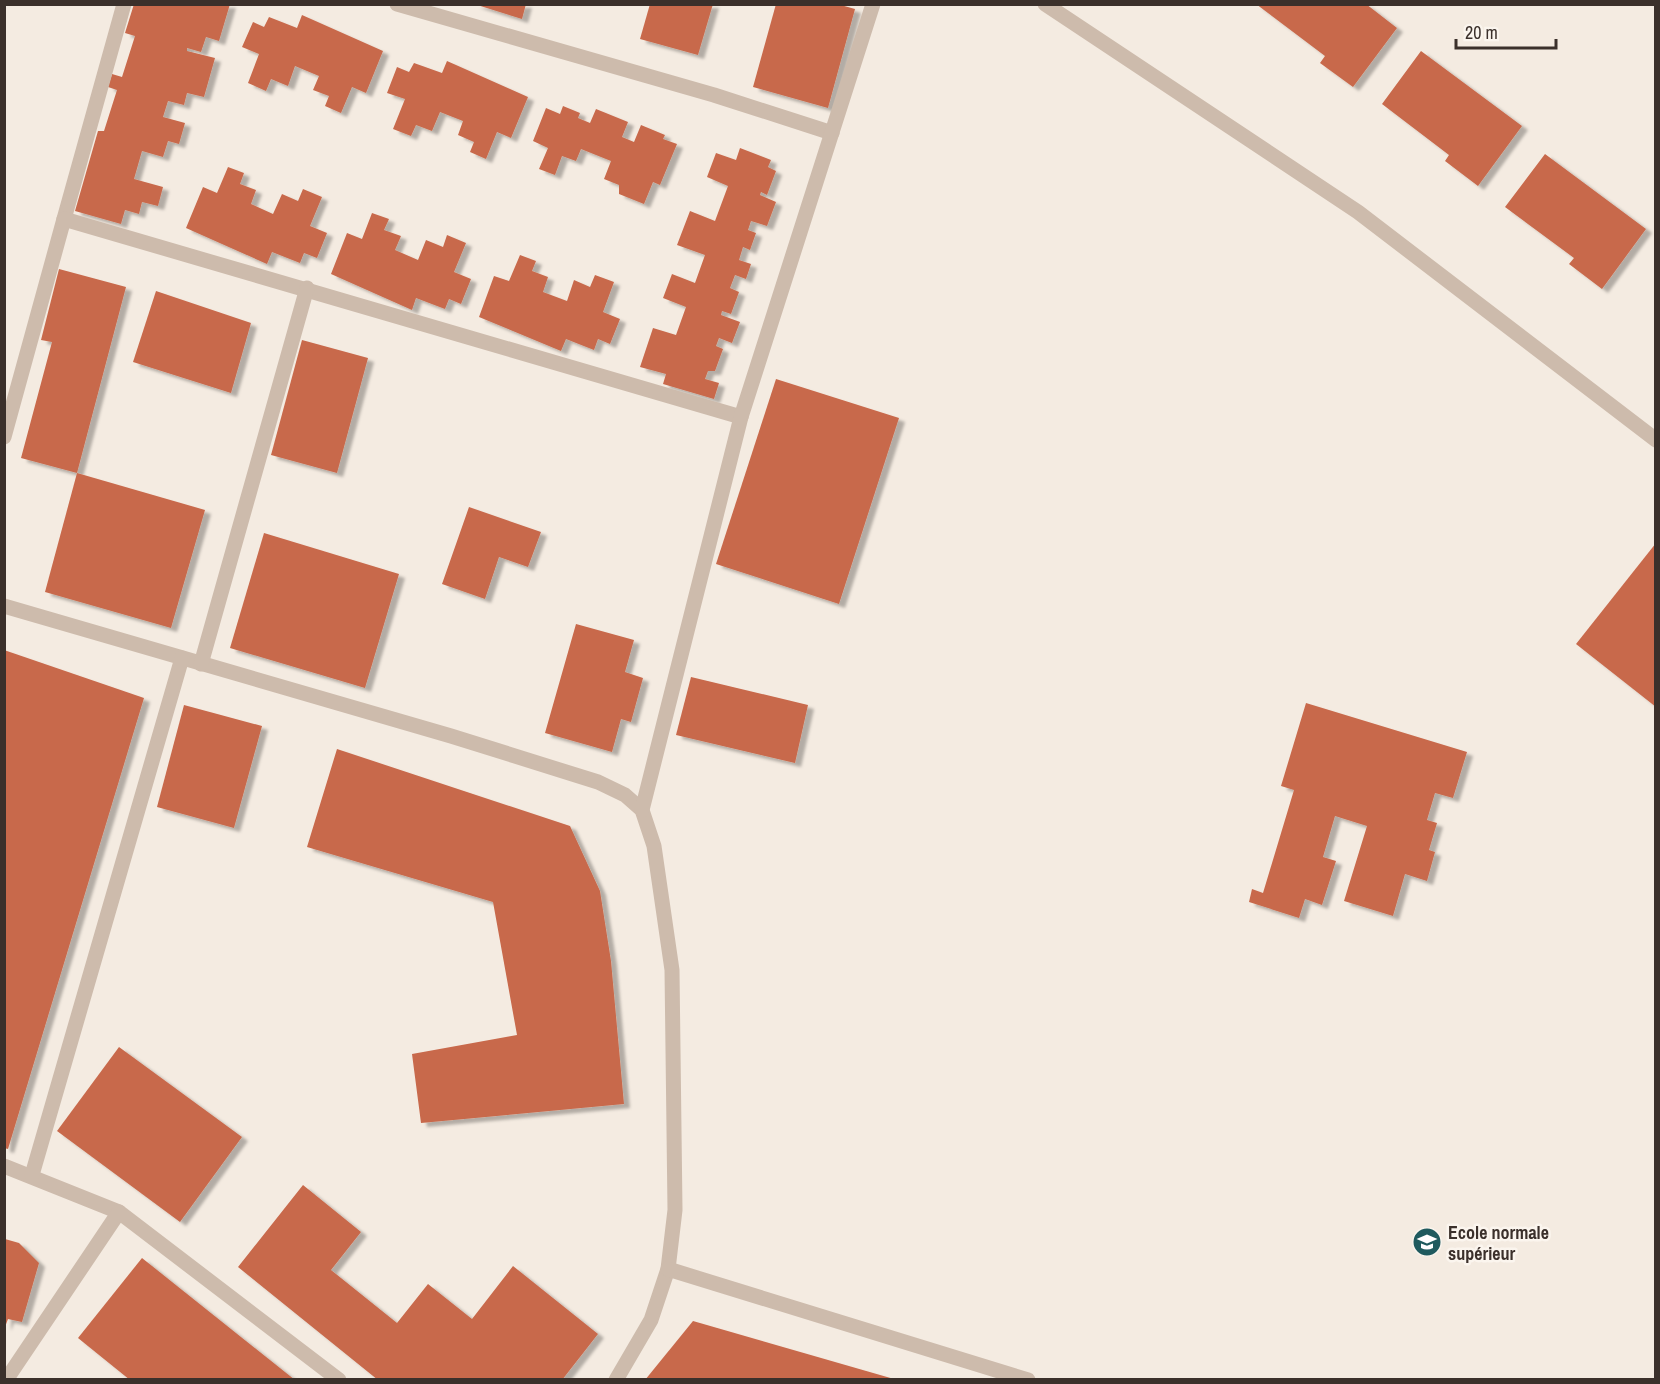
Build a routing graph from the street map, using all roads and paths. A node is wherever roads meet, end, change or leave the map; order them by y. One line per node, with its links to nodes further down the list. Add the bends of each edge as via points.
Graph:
1 (124, 4): 6 (street)
2 (397, 4): 5 (street)
3 (873, 4): 5 (street)
4 (1045, 4): 10 (street, via 1359,212)
5 (832, 133): 8 (street)
6 (64, 219): 7 (street); 9 (street)
7 (307, 288): 8 (street); 13 (street)
8 (741, 417): 14 (street)
9 (4, 437)
10 (1656, 440)
11 (4, 606): 12 (street)
12 (182, 658): 13 (street); 16 (street)
13 (201, 664): 14 (street, via 598,782 625,795)
14 (642, 810): 18 (street, via 654,846 672,970 675,1210)
15 (4, 1166): 16 (street)
16 (32, 1175): 17 (street)
17 (119, 1212): 19 (street); 20 (street)
18 (668, 1269): 21 (street, via 651,1320); 22 (street)
19 (6, 1380)
20 (339, 1380)
21 (616, 1380)
22 (1028, 1380)

